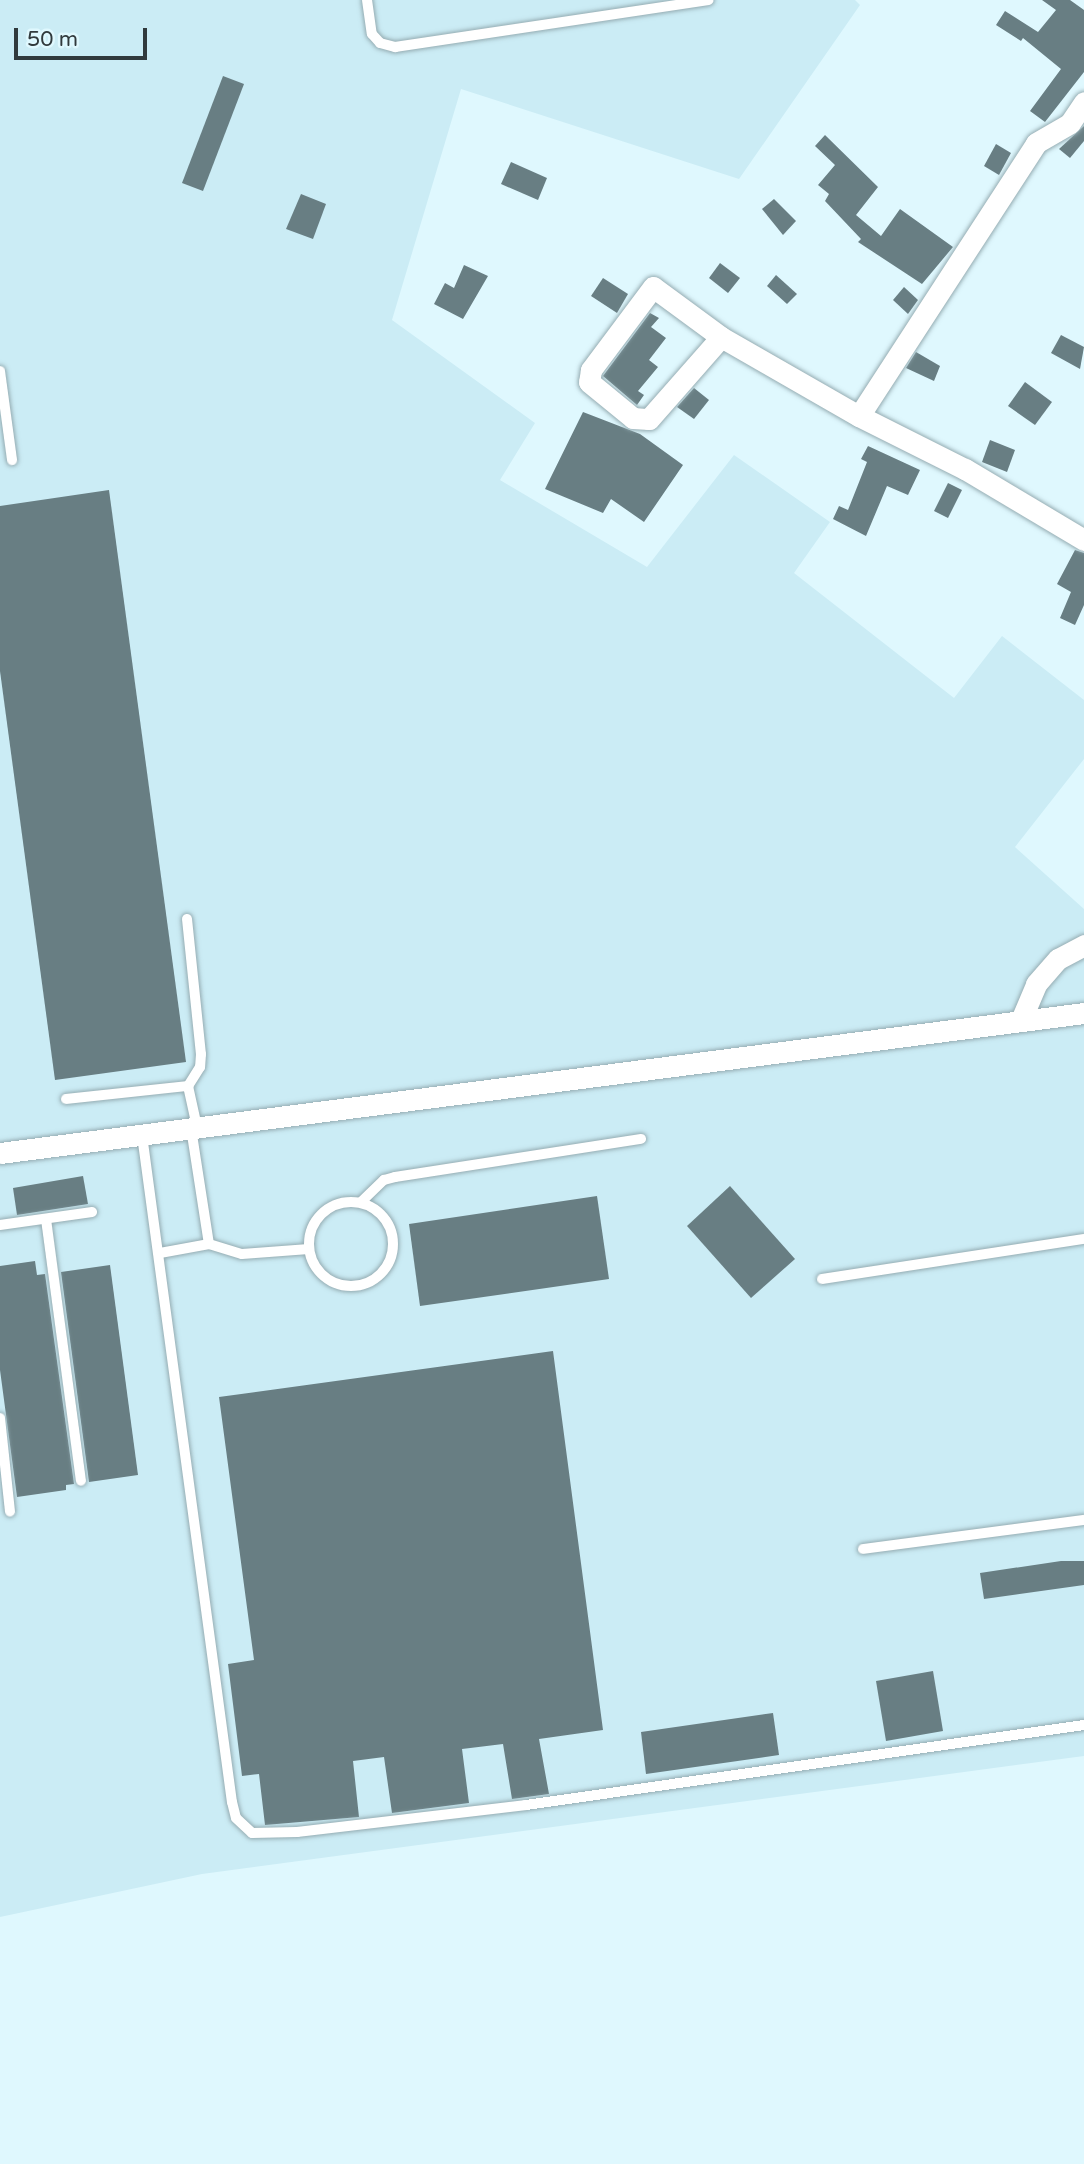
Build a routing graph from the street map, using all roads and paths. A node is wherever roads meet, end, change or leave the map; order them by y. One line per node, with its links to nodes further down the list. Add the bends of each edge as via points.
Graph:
1 (367, 0): 2 (lane, via 372,34 380,43 395,47)
2 (709, 0)
3 (1084, 102): 6 (street, via 1070,123 1035,143)
4 (721, 337): 4 (street, via 653,287 591,370 589,382 633,418 649,419); 6 (street)
5 (0, 370): 7 (lane)
6 (859, 416): 8 (street, via 965,469)
7 (12, 460)
8 (1084, 540)
9 (187, 919): 13 (lane, via 201,1054 200,1067)
10 (1084, 945): 12 (street, via 1058,959 1036,984)
11 (1084, 1013): 12 (street)
12 (1021, 1020): 15 (street)
13 (188, 1086): 14 (lane); 15 (lane)
14 (66, 1099)
15 (194, 1128): 16 (street); 24 (lane)
16 (142, 1135): 18 (street); 26 (lane)
17 (641, 1139): 19 (lane, via 395,1177 384,1180)
18 (0, 1153)
19 (361, 1202): 25 (lane, via 341,1202 323,1212 311,1229); 25 (lane, via 379,1212 392,1238 386,1267 371,1281 351,1286 331,1281 316,1268)
20 (92, 1212): 21 (lane)
21 (46, 1219): 22 (lane); 29 (lane)
22 (0, 1225)
23 (1084, 1239): 27 (lane)
24 (209, 1244): 25 (lane, via 242,1254); 26 (lane)
25 (309, 1249)
26 (160, 1253): 33 (lane, via 232,1802 236,1818 251,1833 275,1835 526,1805)
27 (822, 1279)
28 (0, 1418): 30 (lane)
29 (80, 1481)
30 (10, 1511)
31 (1084, 1520): 32 (lane)
32 (863, 1549)
33 (1084, 1725)

